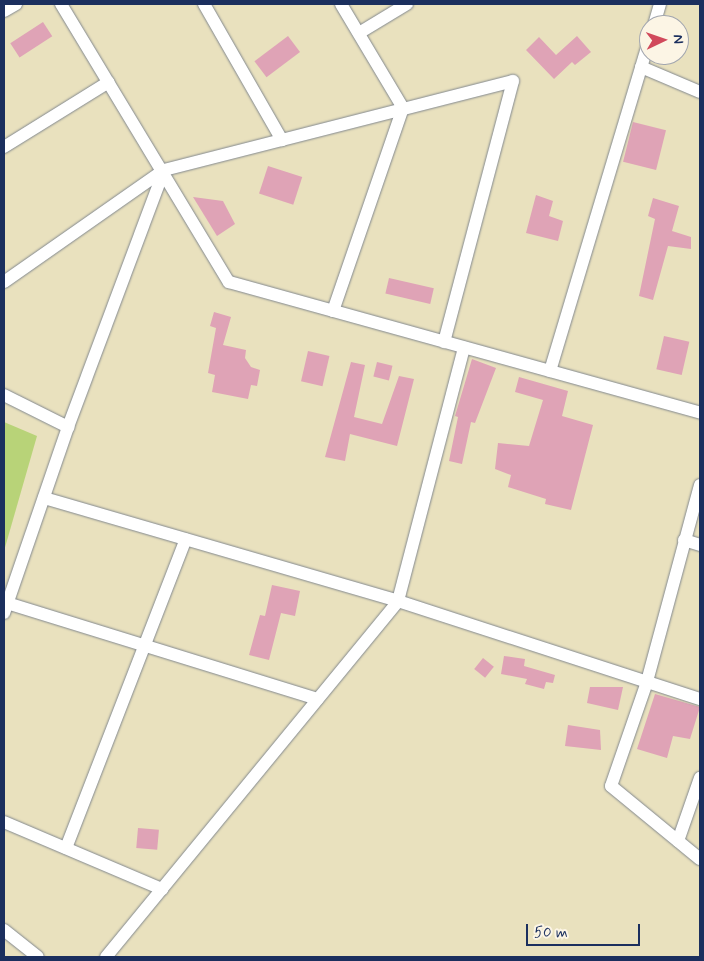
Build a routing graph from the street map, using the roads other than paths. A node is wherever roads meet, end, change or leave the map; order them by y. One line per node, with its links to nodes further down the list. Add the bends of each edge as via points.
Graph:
1 (16, 4): 6 (street)
2 (61, 4): 9 (street)
3 (204, 4): 12 (street)
4 (341, 4): 7 (street)
5 (407, 4): 7 (street)
6 (4, 11)
7 (358, 33): 11 (street)
8 (641, 67): 10 (street); 19 (street)
9 (109, 82): 13 (street); 14 (street)
10 (700, 92)
11 (403, 108): 12 (street); 16 (street); 17 (street, via 513,81)
12 (282, 140): 14 (street)
13 (4, 147)
14 (164, 170): 15 (street); 16 (street, via 229,282); 22 (street)
15 (4, 282)
16 (333, 311): 17 (street)
17 (444, 342): 18 (street)
18 (464, 348): 19 (street); 28 (street)
19 (550, 370): 21 (street)
20 (4, 395): 22 (street)
21 (700, 413)
22 (68, 427): 24 (street)
23 (700, 485): 26 (street)
24 (44, 498): 25 (street); 29 (street)
25 (186, 539): 28 (street); 30 (street)
26 (684, 540): 27 (street); 31 (street)
27 (700, 545)
28 (398, 601): 31 (street); 32 (street)
29 (5, 608): 30 (street)
30 (143, 645): 32 (street); 37 (street)
31 (646, 682): 33 (street); 36 (street, via 611,786)
32 (318, 699): 39 (street)
33 (700, 699)
34 (700, 778): 36 (street)
35 (4, 822): 37 (street)
36 (678, 841): 38 (street)
37 (66, 848): 39 (street)
38 (700, 859)
39 (162, 889): 42 (street)
40 (4, 930): 41 (street)
41 (38, 957)
42 (106, 957)

